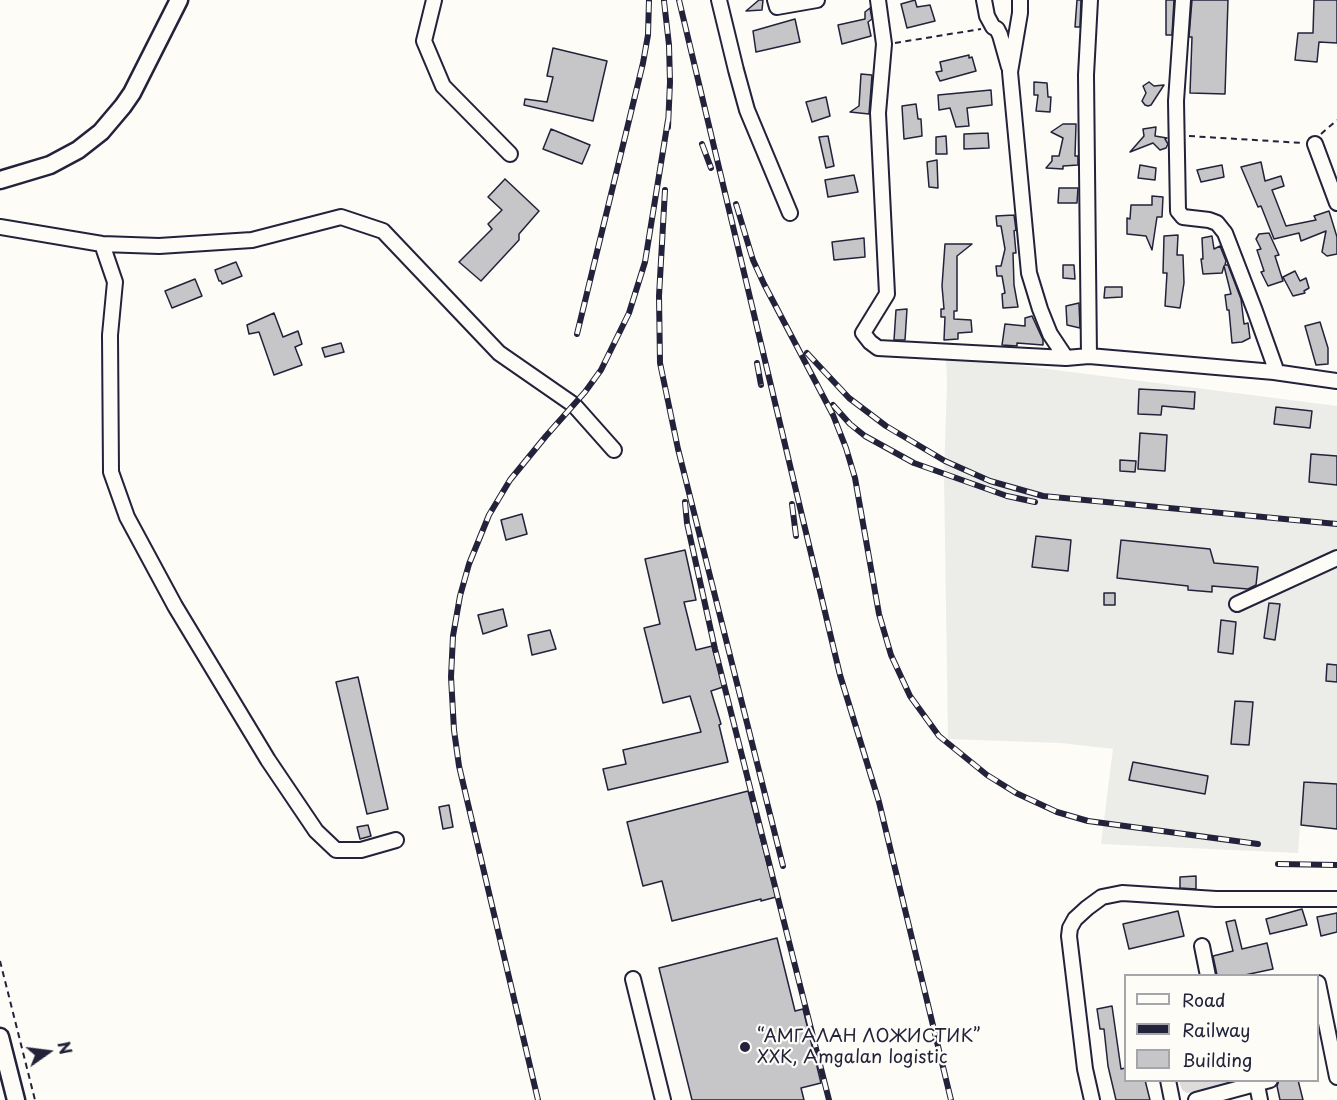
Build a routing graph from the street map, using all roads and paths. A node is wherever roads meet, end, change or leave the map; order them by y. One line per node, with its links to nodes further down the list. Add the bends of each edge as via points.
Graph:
1 (179, 0): 18 (main road, via 132,93 101,132 50,165)
2 (434, 0): 17 (street, via 424,41 443,86)
3 (775, 0): 4 (street, via 777,7)
4 (817, 0)
5 (879, 0): 12 (street)
6 (984, 0): 11 (street)
7 (1020, 0): 13 (street)
8 (1089, 0): 23 (street)
9 (1183, 0): 15 (street)
10 (724, 1): 20 (street, via 747,110)
11 (993, 27): 12 (path); 13 (street, via 1000,35)
12 (884, 44): 24 (street, via 878,112 887,294 863,333 878,348)
13 (1010, 72): 24 (street, via 1029,273 1050,334)
14 (1337, 120): 16 (path)
15 (1177, 135): 16 (path); 25 (street, via 1178,211 1183,218 1217,223 1225,233)
16 (1315, 144): 19 (street)
17 (510, 154)
18 (0, 180)
19 (1337, 203)
20 (790, 213)
21 (0, 227): 22 (street)
22 (102, 244): 27 (street, via 159,246 252,240 341,217 383,231 500,353 574,405); 30 (street, via 115,282 110,335 111,471 127,518 175,606 316,831 336,850 360,850)
23 (1089, 356): 24 (street); 25 (street)
24 (1066, 357)
25 (1275, 372): 26 (street)
26 (1337, 381)
27 (614, 450)
28 (1337, 558): 29 (street)
29 (1237, 604)
30 (396, 840)
31 (1337, 899): 44 (street, via 1216,899 1122,893 1102,897 1087,908 1075,919 1069,936)
32 (1202, 946): 34 (street)
33 (0, 962): 42 (path)
34 (1208, 974)
35 (633, 979): 43 (street)
36 (1319, 992): 38 (street)
37 (0, 1038): 41 (main road)
38 (1337, 1077)
39 (1168, 1082): 45 (street)
40 (1263, 1083): 46 (street); 47 (street)
41 (16, 1100)
42 (35, 1100)
43 (663, 1100)
44 (1092, 1100)
45 (1172, 1100)
46 (1196, 1100)
47 (1260, 1100)

